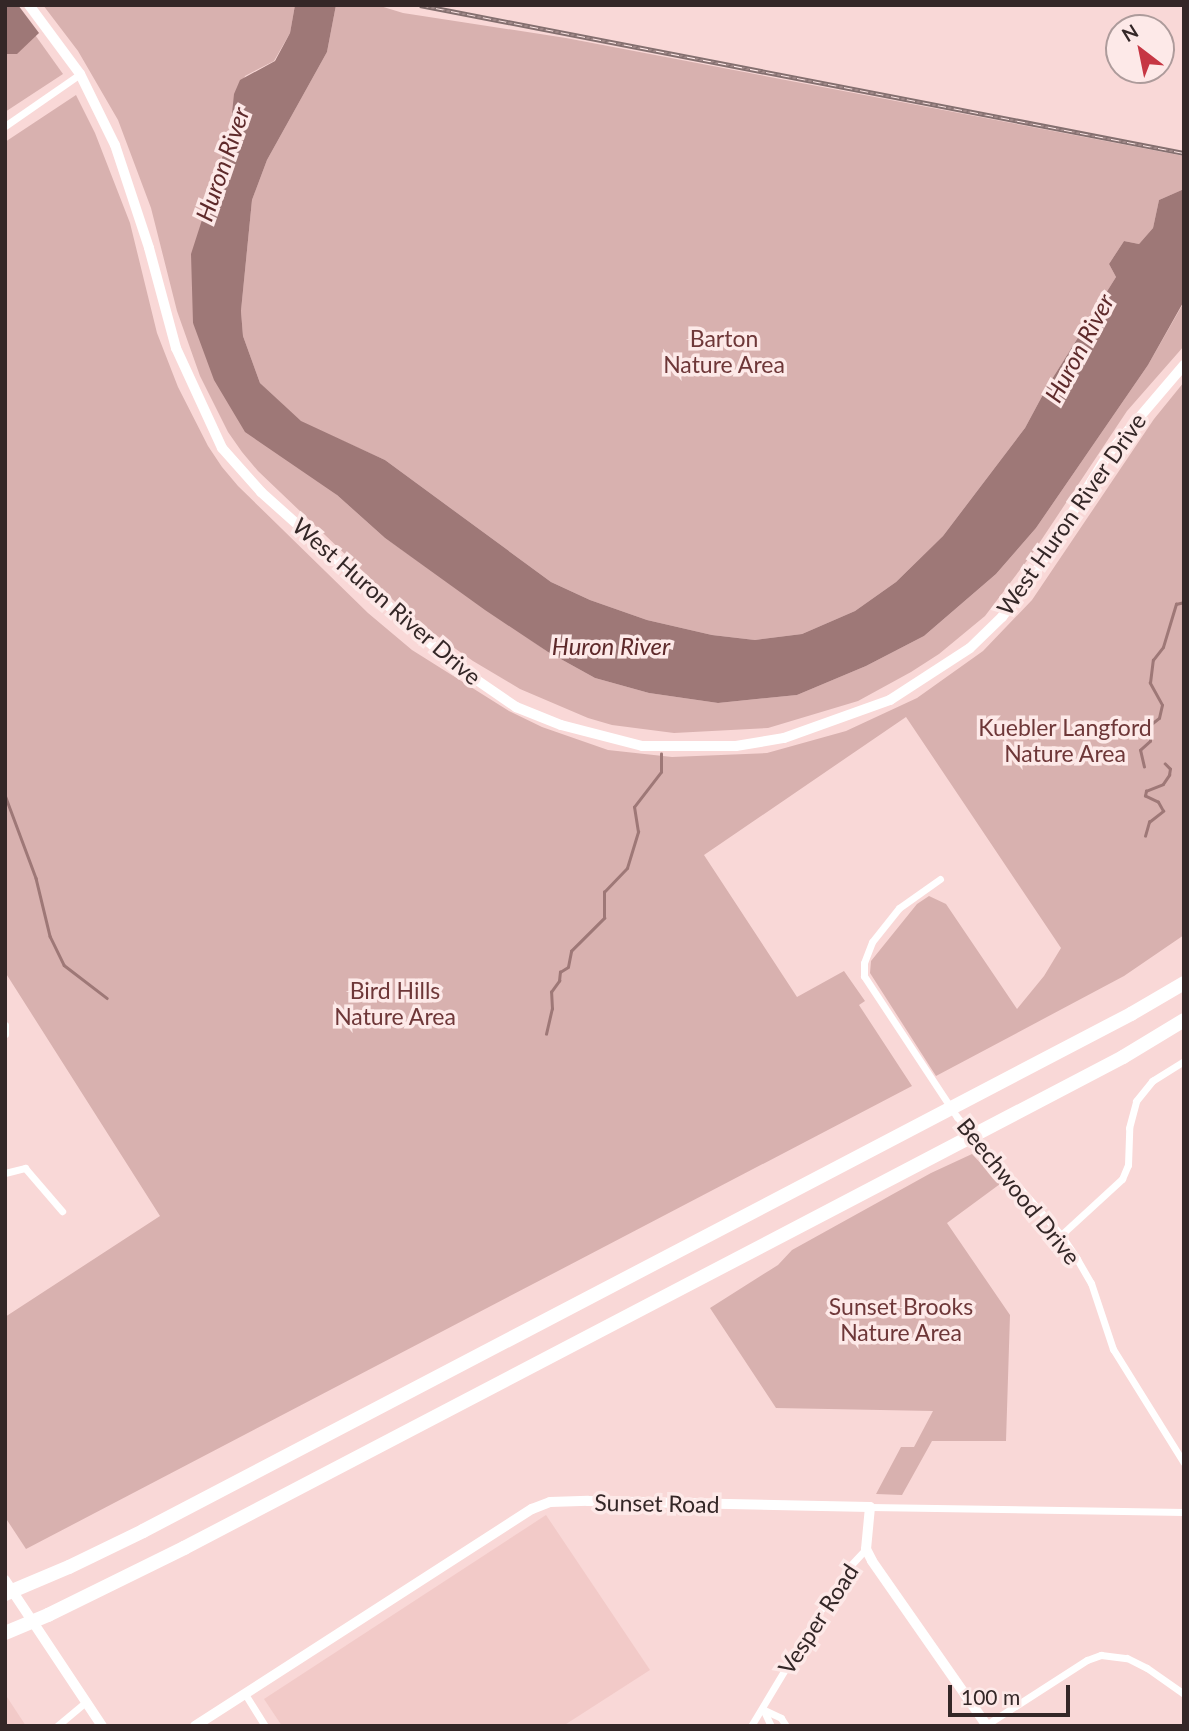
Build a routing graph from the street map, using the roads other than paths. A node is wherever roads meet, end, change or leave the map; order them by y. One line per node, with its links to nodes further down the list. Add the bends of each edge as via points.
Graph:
1 (29, 5): 2 (street, West Huron River Drive)
2 (80, 74): 3 (street); 4 (street, West Huron River Drive, via 120,157 176,348 222,448 261,492 452,663 516,707 561,725 642,746 736,746 784,738 890,700 970,648 1002,617 1032,578 1109,453)
3 (5, 126)
4 (1184, 365)
5 (940, 879): 13 (street, Beechwood Drive, via 900,908 872,942 864,976 957,1117)
6 (1184, 983): 19 (highway, via 155,1525)
7 (1184, 1020): 20 (highway, via 1123,1057 184,1548)
8 (5, 1025): 9 (street)
9 (5, 1034)
10 (1184, 1060): 13 (street, via 1152,1081 1136,1101 1122,1179)
11 (5, 1173): 12 (street, via 25,1168)
12 (62, 1211)
13 (1061, 1235): 14 (street, Beechwood Drive, via 1091,1283 1113,1349)
14 (1184, 1463)
15 (870, 1507): 16 (street, Sunset Road); 17 (street, Vesper Road); 21 (street, Sunset Road, via 588,1501 541,1505)
16 (1184, 1512)
17 (866, 1549): 24 (street, Vesper Road, via 820,1611); 25 (street)
18 (5, 1580): 23 (street)
19 (5, 1594)
20 (5, 1633)
21 (245, 1694): 28 (street, Sunset Road); 29 (street)
22 (1184, 1694): 25 (street, via 1127,1658 1101,1655)
23 (86, 1702): 26 (street); 27 (street)
24 (762, 1709): 30 (street, Vesper Road); 31 (street); 32 (street, via 781,1718)
25 (986, 1725)
26 (57, 1726)
27 (102, 1726)
28 (195, 1726)
29 (265, 1726)
30 (751, 1726)
31 (771, 1726)
32 (786, 1726)

